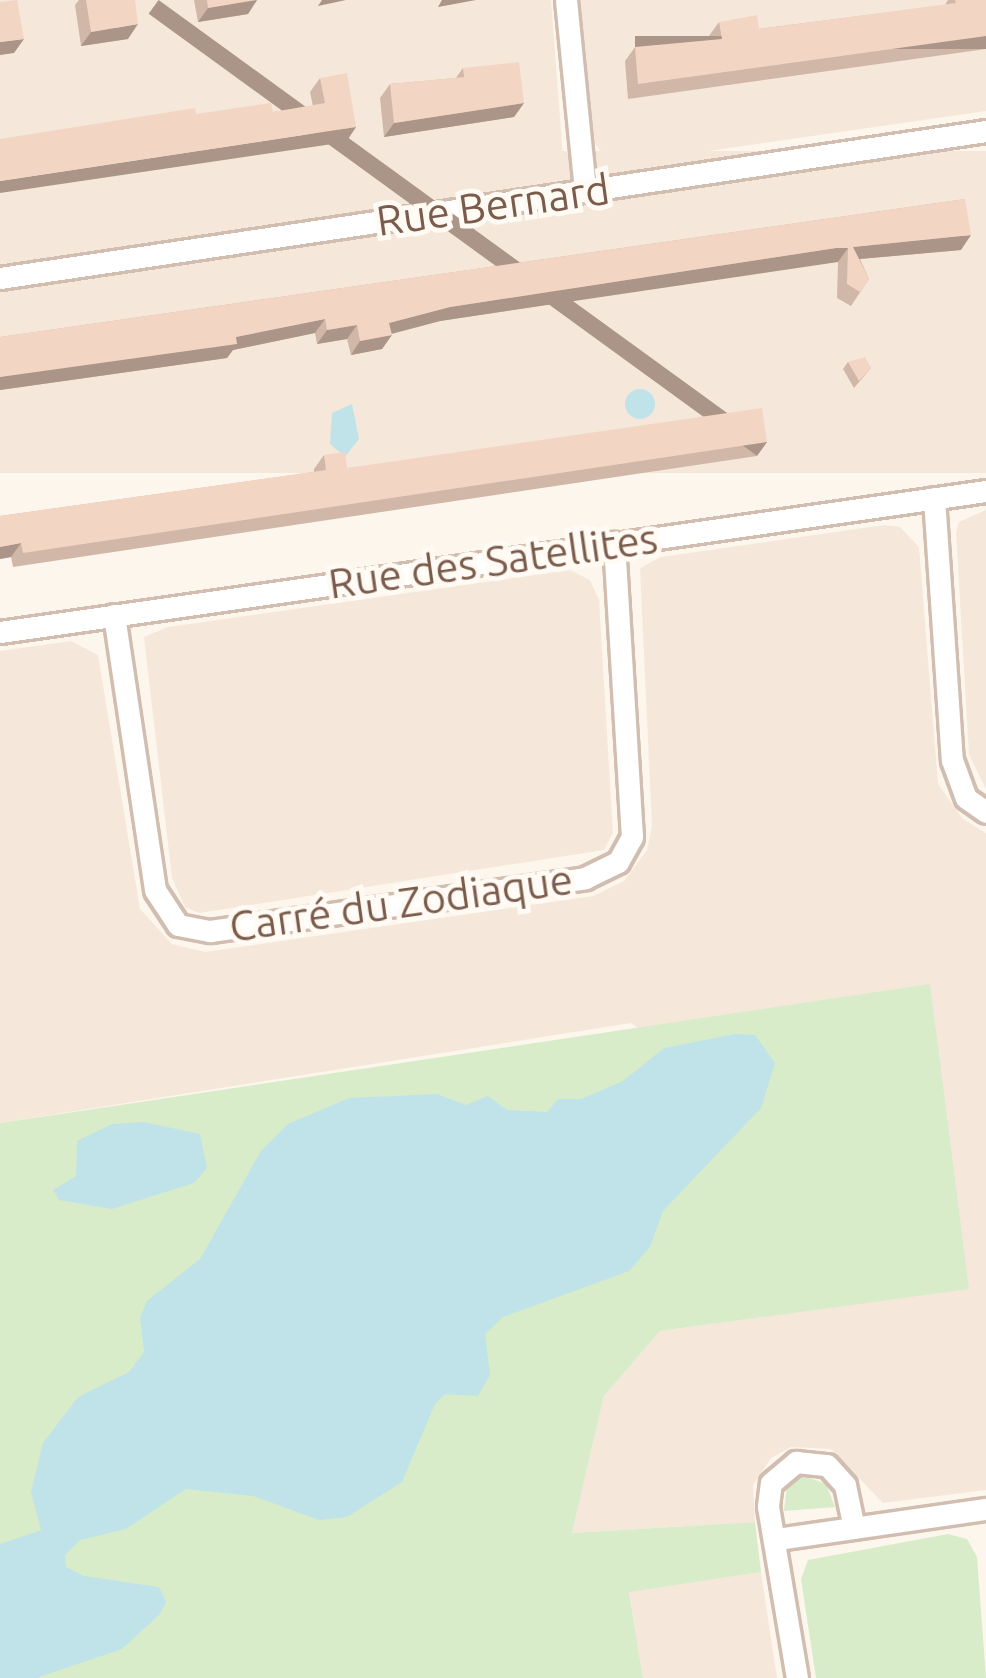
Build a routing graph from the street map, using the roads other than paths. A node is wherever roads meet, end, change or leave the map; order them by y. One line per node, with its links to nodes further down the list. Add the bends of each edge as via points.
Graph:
1 (566, 0): 3 (street)
2 (986, 131): 3 (street, Rue Bernard)
3 (585, 191): 4 (street, Rue Bernard)
4 (0, 278)
5 (986, 491): 6 (street, Rue des Satellites)
6 (934, 498): 7 (street, Rue des Satellites); 10 (street, via 952,760 966,797)
7 (614, 543): 8 (street, Rue des Satellites); 8 (street, Carré du Zodiaque, via 632,837 618,862 585,878 210,931 178,925 155,890)
8 (114, 616): 9 (street, Rue des Satellites)
9 (0, 632)
10 (986, 812)
11 (986, 1509): 12 (street)
12 (854, 1528): 13 (street); 13 (street, via 837,1474 818,1461 796,1462 778,1473 768,1495)
13 (777, 1539): 14 (street)
14 (796, 1678)

